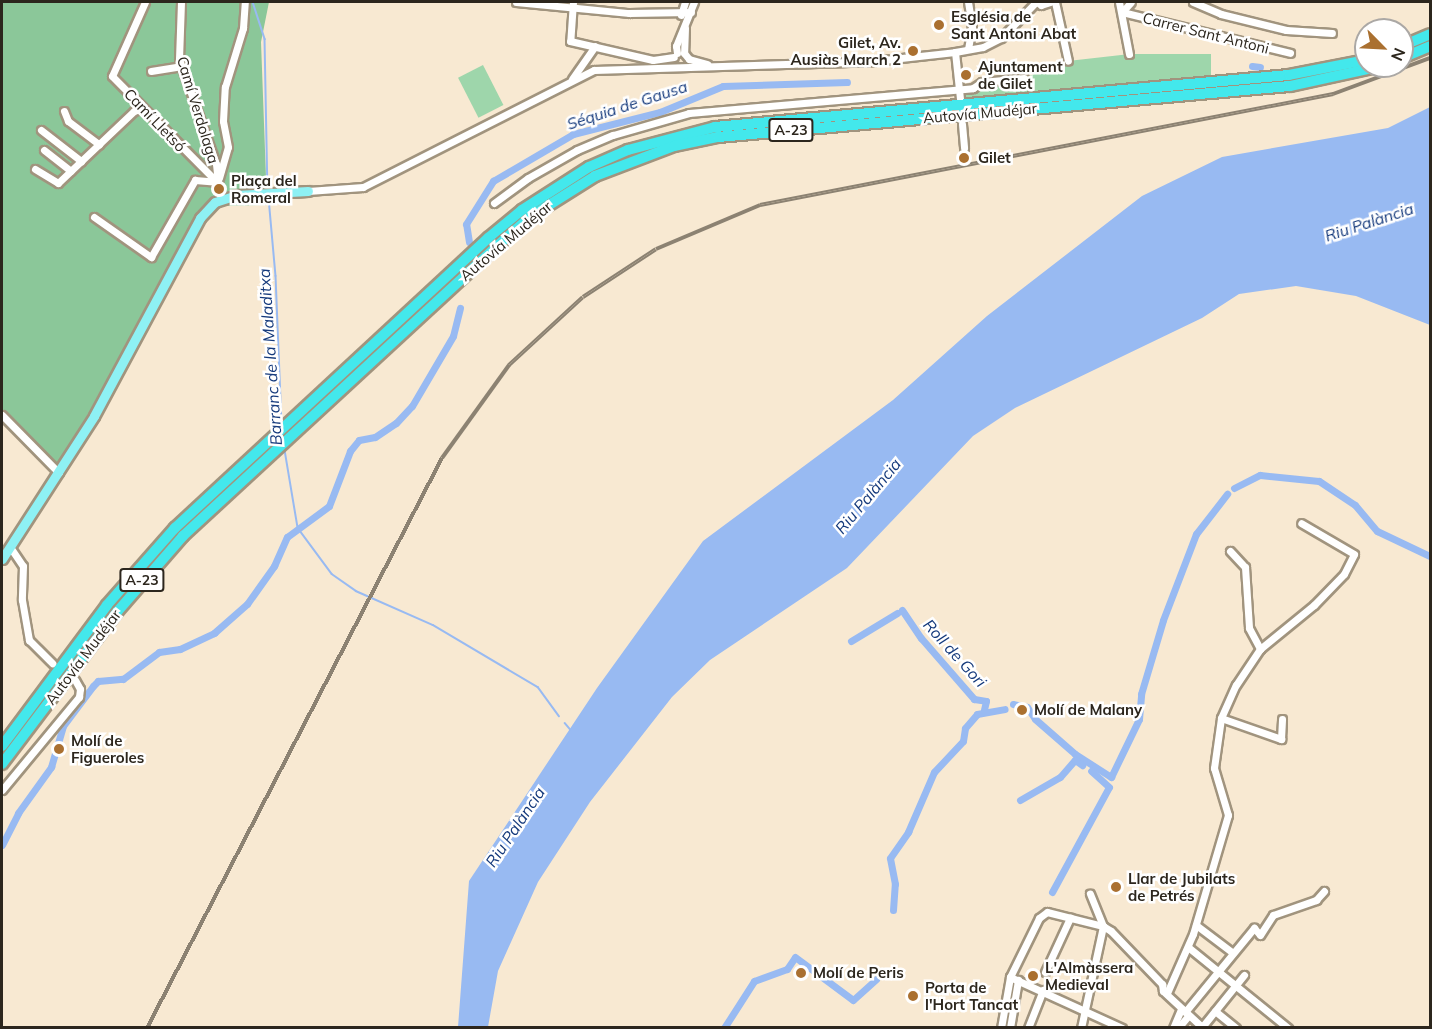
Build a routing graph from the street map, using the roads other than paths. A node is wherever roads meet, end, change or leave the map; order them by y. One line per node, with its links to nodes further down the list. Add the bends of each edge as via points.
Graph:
1 (145, 2): 41 (street, Camí Lletsó, via 112,76)
2 (181, 2): 33 (street, Camí Verdolaga)
3 (245, 2): 51 (street, via 239,45 225,87 223,121 228,147)
4 (686, 2): 19 (street)
5 (694, 2): 16 (street)
6 (968, 2): 25 (street, via 972,27)
7 (1025, 2): 17 (street)
8 (1036, 2): 9 (street); 17 (street)
9 (1050, 2)
10 (1055, 2): 31 (street)
11 (1119, 2): 18 (street)
12 (1131, 2): 18 (street)
13 (1193, 2): 20 (street, via 1221,14 1286,30)
14 (516, 3): 15 (street)
15 (573, 5): 19 (street); 23 (street, via 570,41)
16 (691, 12): 19 (street); 30 (street)
17 (1026, 12): 25 (street, via 993,42)
18 (1122, 12): 27 (street, Carrer Sant Antoni); 29 (street)
19 (681, 15)
20 (1332, 33)
21 (1431, 34): 22 (highway)
22 (1414, 41)
23 (595, 46): 30 (street, via 653,60); 38 (street)
24 (1431, 46): 28 (highway)
25 (968, 49): 26 (street)
26 (955, 52): 30 (street, via 874,61 715,66); 39 (street)
27 (1290, 53)
28 (1414, 53)
29 (1130, 54)
30 (680, 58): 34 (street); 34 (street, via 677,67)
31 (1068, 60)
32 (1354, 62): 57 (highway, Autovía Mudéjar / A-23, via 1288,75 715,127 628,150 581,172 522,210 299,413)
33 (181, 66): 35 (street); 51 (street, Camí Verdolaga, via 216,164)
34 (649, 66): 38 (street, via 594,69)
35 (151, 71)
36 (1354, 72): 57 (highway, Autovía Mudéjar / A-23, via 1290,86 718,137 635,159 595,176 530,217 297,429)
37 (1024, 78): 39 (street, via 982,82)
38 (570, 81): 52 (street, via 363,187)
39 (959, 89): 40 (street); 54 (street, via 689,113 577,150 528,178)
40 (960, 99)
41 (144, 108): 45 (street, via 134,111); 51 (street, Camí Lletsó)
42 (64, 111): 45 (street, via 68,121)
43 (962, 124): 46 (street)
44 (41, 130): 48 (street)
45 (99, 144): 48 (street)
46 (964, 148)
47 (45, 150): 50 (street)
48 (81, 161): 50 (street)
49 (36, 169): 50 (street, via 58,183)
50 (71, 171)
51 (218, 183): 53 (street); 55 (street, via 195,180 151,257)
52 (308, 191): 53 (main road, via 236,195)
53 (221, 200): 58 (main road, via 200,218 94,416)
54 (495, 203)
55 (94, 217)
56 (2, 416): 58 (street)
57 (274, 444): 66 (highway, Autovía Mudéjar / A-23, via 141,564); 71 (highway, Autovía Mudéjar / A-23, via 148,572)
58 (59, 473): 60 (main road)
59 (1301, 523): 63 (street, via 1354,554 1347,569 1314,605)
60 (10, 547): 62 (main road); 64 (street, via 23,566 22,600 29,640)
61 (1230, 550): 63 (street, via 1245,567 1249,628)
62 (2, 560)
63 (1260, 649): 67 (street)
64 (52, 663)
65 (75, 680): 72 (street, via 80,688 79,697)
66 (45, 688): 69 (highway); 70 (highway, Autovía Mudéjar / A-23)
67 (1221, 717): 68 (street, via 1281,739); 76 (street, via 1214,768 1228,815)
68 (1282, 719)
69 (2, 737)
70 (2, 746)
71 (2, 764)
72 (2, 790)
73 (1324, 891): 79 (street, via 1316,900 1273,915 1260,934 1254,928)
74 (1090, 893): 77 (street)
75 (1070, 918): 77 (street); 80 (street); 83 (street, via 1047,912 1039,918)
76 (1196, 925): 78 (street); 79 (street)
77 (1103, 926): 85 (street); 90 (street)
78 (1188, 948): 81 (street); 86 (street)
79 (1233, 953): 81 (street)
80 (1045, 972)
81 (1216, 972): 87 (street); 92 (street)
82 (1244, 975): 87 (street)
83 (1010, 977): 84 (street); 95 (street)
84 (1018, 980): 88 (street); 93 (street)
85 (1162, 984): 86 (street); 89 (street)
86 (1172, 984): 89 (street)
87 (1235, 986): 91 (street); 102 (street)
88 (1043, 990): 90 (street); 96 (street)
89 (1167, 993): 92 (street)
90 (1087, 1010): 97 (street); 98 (street)
91 (1215, 1011): 94 (street); 101 (street)
92 (1185, 1012): 94 (street); 99 (street); 100 (street)
93 (1013, 1027)
94 (1202, 1027)
95 (1001, 1028)
96 (1028, 1028)
97 (1081, 1028)
98 (1122, 1028)
99 (1173, 1028)
100 (1178, 1028)
101 (1236, 1028)
102 (1288, 1028)

